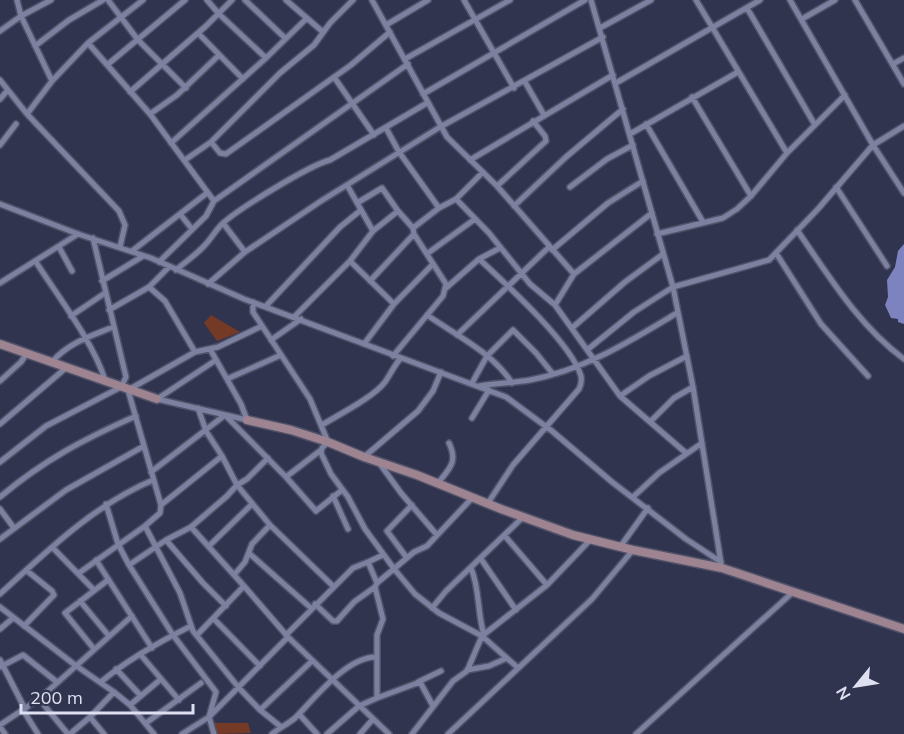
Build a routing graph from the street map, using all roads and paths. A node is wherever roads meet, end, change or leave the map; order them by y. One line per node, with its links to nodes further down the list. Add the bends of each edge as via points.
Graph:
1 (17, 0): 26 (street)
2 (51, 0): 26 (street)
3 (103, 0): 42 (street)
4 (108, 0): 27 (street)
5 (143, 0): 27 (street)
6 (186, 0): 40 (street)
7 (207, 0): 25 (street)
8 (232, 0): 25 (street)
9 (245, 0): 39 (street)
10 (286, 0): 28 (street)
11 (353, 0): 35 (street)
12 (372, 0): 31 (street)
13 (428, 0): 31 (street)
14 (464, 0): 30 (street)
15 (510, 0): 30 (street)
16 (585, 0): 43 (street)
17 (591, 0): 33 (street)
18 (651, 0): 33 (street)
19 (696, 0): 32 (street)
20 (760, 0): 24 (street)
21 (790, 0): 29 (street)
22 (835, 0): 29 (street)
23 (855, 0): 49 (street)
24 (747, 8): 32 (street); 77 (street)
25 (219, 14): 37 (street); 45 (street)
26 (21, 16): 34 (street); 42 (street)
27 (120, 18): 40 (street); 41 (street)
28 (306, 19): 35 (street); 39 (street)
29 (802, 19): 65 (street)
30 (476, 20): 43 (street); 47 (street)
31 (386, 25): 36 (street)
32 (713, 27): 51 (street); 58 (street)
33 (600, 28): 38 (street)
34 (0, 31)
35 (324, 32): 83 (street)
36 (390, 32): 47 (street); 53 (street)
37 (198, 33): 44 (street); 48 (street)
38 (603, 37): 52 (street); 57 (street)
39 (285, 38): 45 (street)
40 (138, 39): 48 (street); 50 (street)
41 (88, 43): 50 (street); 56 (street)
42 (35, 46): 56 (street)
43 (495, 52): 60 (street); 64 (street)
44 (218, 56): 54 (street); 61 (street)
45 (267, 58): 54 (street)
46 (904, 58): 49 (street)
47 (406, 61): 64 (street); 68 (street)
48 (163, 63): 61 (street); 63 (street)
49 (893, 64): 59 (street)
50 (107, 65): 63 (street)
51 (738, 72): 66 (street); 89 (street)
52 (614, 75): 58 (street); 73 (street)
53 (334, 77): 68 (street); 83 (street, via 226,154)
54 (243, 79): 84 (street)
55 (0, 80): 62 (street)
56 (52, 81): 71 (street)
57 (525, 82): 60 (street); 73 (street)
58 (616, 83): 70 (street)
59 (904, 84)
60 (514, 87): 79 (street)
61 (186, 88): 72 (street)
62 (7, 91): 67 (street); 71 (street)
63 (130, 92): 72 (street)
64 (423, 94): 69 (street)
65 (846, 95): 77 (street); 87 (street)
66 (692, 97): 76 (street); 100 (street)
67 (0, 99)
68 (353, 103): 82 (street); 102 (street)
69 (428, 103): 79 (street); 80 (street)
70 (623, 109): 81 (street); 105 (street)
71 (27, 114): 122 (street, via 119,211 125,225)
72 (150, 114): 84 (street)
73 (544, 115): 74 (street)
74 (533, 121): 91 (street); 95 (street, via 546,141)
75 (16, 124): 85 (street)
76 (646, 124): 81 (street); 112 (street)
77 (815, 125): 89 (street)
78 (904, 126): 87 (street)
79 (440, 127): 88 (street); 91 (street)
80 (386, 128): 82 (street); 88 (street)
81 (630, 134): 86 (street)
82 (374, 135): 113 (street, via 300,174)
83 (211, 142): 90 (street)
84 (171, 143): 90 (street)
85 (0, 145)
86 (633, 145): 93 (street); 97 (street, via 607,159)
87 (873, 145): 96 (street); 99 (street)
88 (399, 152): 94 (street); 106 (street)
89 (787, 153): 100 (street)
90 (185, 160): 98 (street)
91 (470, 160): 92 (street)
92 (483, 172): 95 (street); 101 (street)
93 (643, 181): 109 (street); 124 (street, via 608,203)
94 (347, 185): 103 (street); 126 (street)
95 (497, 186): 105 (street)
96 (836, 187): 115 (street); 136 (street)
97 (570, 188)
98 (207, 193): 102 (street); 110 (street)
99 (904, 193)
100 (751, 196): 112 (street, via 731,214)
101 (456, 199): 106 (street); 111 (street)
102 (214, 201): 114 (street, via 210,212)
103 (357, 203): 107 (street); 108 (street, via 382,188)
104 (0, 204): 118 (street)
105 (514, 206): 124 (street)
106 (439, 208): 117 (street)
107 (361, 210): 116 (street); 154 (street)
108 (398, 211): 116 (street); 117 (street)
109 (652, 213): 119 (street); 141 (street)
110 (180, 214): 114 (street); 125 (street)
111 (475, 219): 123 (street); 127 (street)
112 (703, 222): 119 (street)
113 (223, 223): 126 (street); 138 (street)
114 (192, 229): 134 (street)
115 (797, 230): 128 (street); 178 (street, via 850,308)
116 (373, 231): 132 (street)
117 (413, 231): 127 (street); 143 (street)
118 (78, 234): 120 (street); 121 (street)
119 (657, 234): 129 (street)
120 (93, 238): 122 (street); 142 (street)
121 (59, 247): 133 (street); 139 (street)
122 (120, 247): 125 (street)
123 (500, 248): 131 (street); 140 (street)
124 (551, 249): 140 (street); 141 (street)
125 (132, 251): 130 (street)
126 (245, 252): 145 (street)
127 (428, 253): 135 (street)
128 (776, 253): 148 (street, via 760,264); 186 (street, via 821,324)
129 (663, 254): 148 (street); 163 (street)
130 (143, 256): 134 (street); 142 (street)
131 (479, 259): 146 (street); 149 (street)
132 (350, 261): 143 (street); 159 (street)
133 (36, 262): 144 (street); 158 (street)
134 (159, 262): 137 (street)
135 (433, 264): 149 (street, via 446,280); 152 (street)
136 (887, 266)
137 (169, 267): 138 (street); 147 (street)
138 (176, 270): 145 (street)
139 (72, 271)
140 (521, 274): 146 (street); 153 (street)
141 (574, 274): 153 (street)
142 (102, 281): 150 (street)
143 (370, 281): 152 (street)
144 (0, 283)
145 (208, 284): 151 (street)
146 (508, 286): 164 (street); 182 (street)
147 (150, 287): 155 (street); 171 (street, via 165,301)
148 (673, 287): 156 (street); 170 (street)
149 (446, 288): 157 (street)
150 (105, 293): 155 (street); 158 (street)
151 (252, 302): 154 (street); 161 (street, via 252,310)
152 (394, 304): 167 (street)
153 (555, 305): 163 (street)
154 (266, 306): 159 (street)
155 (109, 310): 162 (street)
156 (677, 313): 176 (street); 180 (street)
157 (427, 315): 164 (street); 174 (street)
158 (70, 316): 165 (street)
159 (294, 316): 160 (street)
160 (301, 319): 166 (street); 167 (street)
161 (262, 326): 166 (street); 169 (street)
162 (113, 327): 165 (street); 193 (street, via 126,377)
163 (572, 328): 170 (street)
164 (457, 335): 175 (street)
165 (85, 339): 181 (street); 188 (street)
166 (271, 340): 173 (street)
167 (364, 344): 174 (street)
168 (1, 346): 172 (street)
169 (210, 349): 171 (street); 179 (street)
170 (587, 350): 180 (street)
171 (195, 352): 193 (street)
172 (27, 353): 181 (street); 189 (street)
173 (281, 354): 187 (street); 204 (street)
174 (393, 356): 177 (street)
175 (487, 356): 185 (street, via 515,331); 190 (street); 191 (street)
176 (687, 356): 192 (street); 195 (street)
177 (400, 358): 184 (street); 204 (street, via 375,391)
178 (904, 359)
179 (216, 360): 187 (street); 196 (street)
180 (594, 360): 182 (street); 195 (street)
181 (52, 362): 183 (street)
182 (577, 366): 185 (street); 205 (street, via 579,389)
183 (67, 368): 188 (street); 203 (street)
184 (441, 372): 191 (street); 214 (street, via 418,411)
185 (553, 375): 190 (street)
186 (868, 376)
187 (227, 379): 201 (street)
188 (105, 380): 193 (street)
189 (0, 381)
190 (512, 383): 191 (street)
191 (475, 385): 194 (street)
192 (693, 387): 202 (street); 209 (street)
193 (125, 389): 196 (street); 199 (street); 216 (street, via 46,426)
194 (489, 390): 200 (street); 205 (street, via 506,397)
195 (620, 396): 202 (street)
196 (157, 399): 197 (street)
197 (198, 408): 198 (street); 206 (street)
198 (225, 415): 201 (street); 206 (street); 215 (street)
199 (136, 416): 210 (street); 225 (street, via 76,443)
200 (472, 418)
201 (247, 420): 207 (street)
202 (651, 422): 212 (street)
203 (0, 424)
204 (322, 425): 207 (street)
205 (546, 427): 227 (street); 228 (street, via 507,472)
206 (206, 431): 213 (street); 218 (street)
207 (328, 442): 211 (street); 214 (street)
208 (449, 443): 221 (street, via 453,461)
209 (702, 443): 212 (street); 259 (street)
210 (144, 446): 218 (street); 239 (street, via 66,490)
211 (321, 450): 219 (street); 223 (street)
212 (686, 453): 227 (street)
213 (222, 456): 222 (street); 231 (street)
214 (364, 457): 217 (street)
215 (268, 458): 219 (street); 222 (street)
216 (0, 462)
217 (379, 462): 221 (street); 232 (street)
218 (151, 472): 220 (street)
219 (286, 477): 224 (street, via 316,511)
220 (153, 480): 229 (street); 231 (street)
221 (438, 483): 226 (street)
222 (237, 485): 230 (street); 238 (street)
223 (342, 490): 224 (street); 253 (street)
224 (333, 496): 240 (street)
225 (0, 497)
226 (473, 497): 228 (street); 241 (street)
227 (633, 497): 233 (street)
228 (488, 503): 235 (street)
229 (106, 504): 246 (street); 249 (street)
230 (252, 504): 236 (street); 248 (street)
231 (161, 505): 237 (street, via 160,513)
232 (412, 505): 241 (street); 254 (street, via 387,531)
233 (648, 508): 250 (street); 259 (street)
234 (0, 509): 239 (street)
235 (523, 517): 242 (street); 244 (street)
236 (270, 525): 252 (street, via 252,544); 269 (street)
237 (145, 526): 246 (street); 247 (street)
238 (191, 527): 245 (street); 248 (street)
239 (14, 528): 243 (street)
240 (348, 530)
241 (437, 535): 254 (street)
242 (505, 537): 255 (street); 267 (street)
243 (0, 539)
244 (591, 539): 250 (street); 267 (street)
245 (166, 540): 247 (street); 274 (street)
246 (118, 544): 256 (street); 258 (street)
247 (155, 546): 258 (street); 283 (street, via 180,593)
248 (209, 546): 264 (street)
249 (52, 547): 261 (street); 263 (street)
250 (620, 547): 251 (street)
251 (633, 550): 259 (street); 300 (street, via 592,599)
252 (250, 554): 264 (street); 275 (street)
253 (383, 555): 257 (street); 262 (street)
254 (407, 558): 262 (street)
255 (481, 559): 260 (street); 278 (street)
256 (96, 560): 263 (street); 265 (street)
257 (368, 562): 266 (street); 269 (street, via 353,568)
258 (129, 565): 286 (street)
259 (722, 565): 271 (street)
260 (471, 568): 277 (street); 287 (street, via 477,581)
261 (26, 570): 272 (street); 282 (street, via 54,595)
262 (394, 570): 266 (street); 277 (street)
263 (79, 573): 270 (street)
264 (234, 575): 268 (street)
265 (108, 580): 270 (street); 279 (street)
266 (376, 585): 275 (street, via 337,621); 294 (street, via 383,619 377,635)
267 (547, 585): 278 (street)
268 (244, 586): 274 (street); 290 (street)
269 (334, 587): 275 (street)
270 (94, 590): 273 (street)
271 (794, 591): 285 (street); 342 (street)
272 (0, 594)
273 (80, 601): 288 (street); 292 (street, via 66,615)
274 (226, 606): 281 (street)
275 (313, 606): 290 (street)
276 (0, 607): 280 (street)
277 (432, 608): 287 (street)
278 (516, 610): 287 (street)
279 (132, 616): 288 (street); 291 (street)
280 (13, 618): 282 (street); 284 (street)
281 (214, 619): 289 (street); 299 (street)
282 (24, 626): 298 (street)
283 (191, 626): 286 (street); 289 (street)
284 (0, 629)
285 (904, 629)
286 (173, 635): 291 (street); 323 (street, via 216,692)
287 (483, 635): 295 (street); 302 (street)
288 (109, 636): 292 (street)
289 (197, 636): 310 (street)
290 (287, 636): 296 (street); 299 (street)
291 (152, 648): 293 (street)
292 (94, 649): 298 (street)
293 (140, 654): 301 (street); 304 (street)
294 (376, 657): 305 (street, via 364,659); 313 (street)
295 (507, 658): 300 (street); 302 (street)
296 (312, 661): 305 (street); 320 (street)
297 (1, 664): 306 (street, via 23,656); 319 (street)
298 (75, 665): 306 (street); 307 (street)
299 (260, 666): 310 (street)
300 (517, 667): 341 (street)
301 (116, 669): 307 (street); 312 (street)
302 (467, 670): 318 (street)
303 (441, 671): 308 (street)
304 (161, 679): 312 (street); 315 (street)
305 (332, 680): 317 (street); 321 (street)
306 (57, 682): 314 (street)
307 (101, 682): 311 (street)
308 (418, 682): 313 (street); 318 (street)
309 (201, 683): 315 (street)
310 (239, 688): 320 (street); 323 (street)
311 (114, 692): 316 (street); 322 (street)
312 (141, 696): 316 (street)
313 (377, 698): 317 (street)
314 (39, 699): 319 (street); 330 (street)
315 (179, 700): 325 (street)
316 (130, 705): 325 (street)
317 (359, 706): 324 (street); 337 (street)
318 (434, 706): 340 (street)
319 (24, 710): 326 (street); 329 (street)
320 (260, 710): 327 (street)
321 (299, 714): 327 (street); 336 (street)
322 (90, 717): 330 (street); 331 (street)
323 (209, 717): 333 (street); 334 (street)
324 (373, 719): 338 (street); 339 (street)
325 (146, 723): 332 (street)
326 (0, 726): 328 (street)
327 (280, 726): 335 (street)
328 (5, 734)
329 (38, 734)
330 (69, 734)
331 (104, 734)
332 (154, 734)
333 (182, 734)
334 (214, 734)
335 (272, 734)
336 (317, 734)
337 (327, 734)
338 (360, 734)
339 (389, 734)
340 (412, 734)
341 (448, 734)
342 (636, 734)

